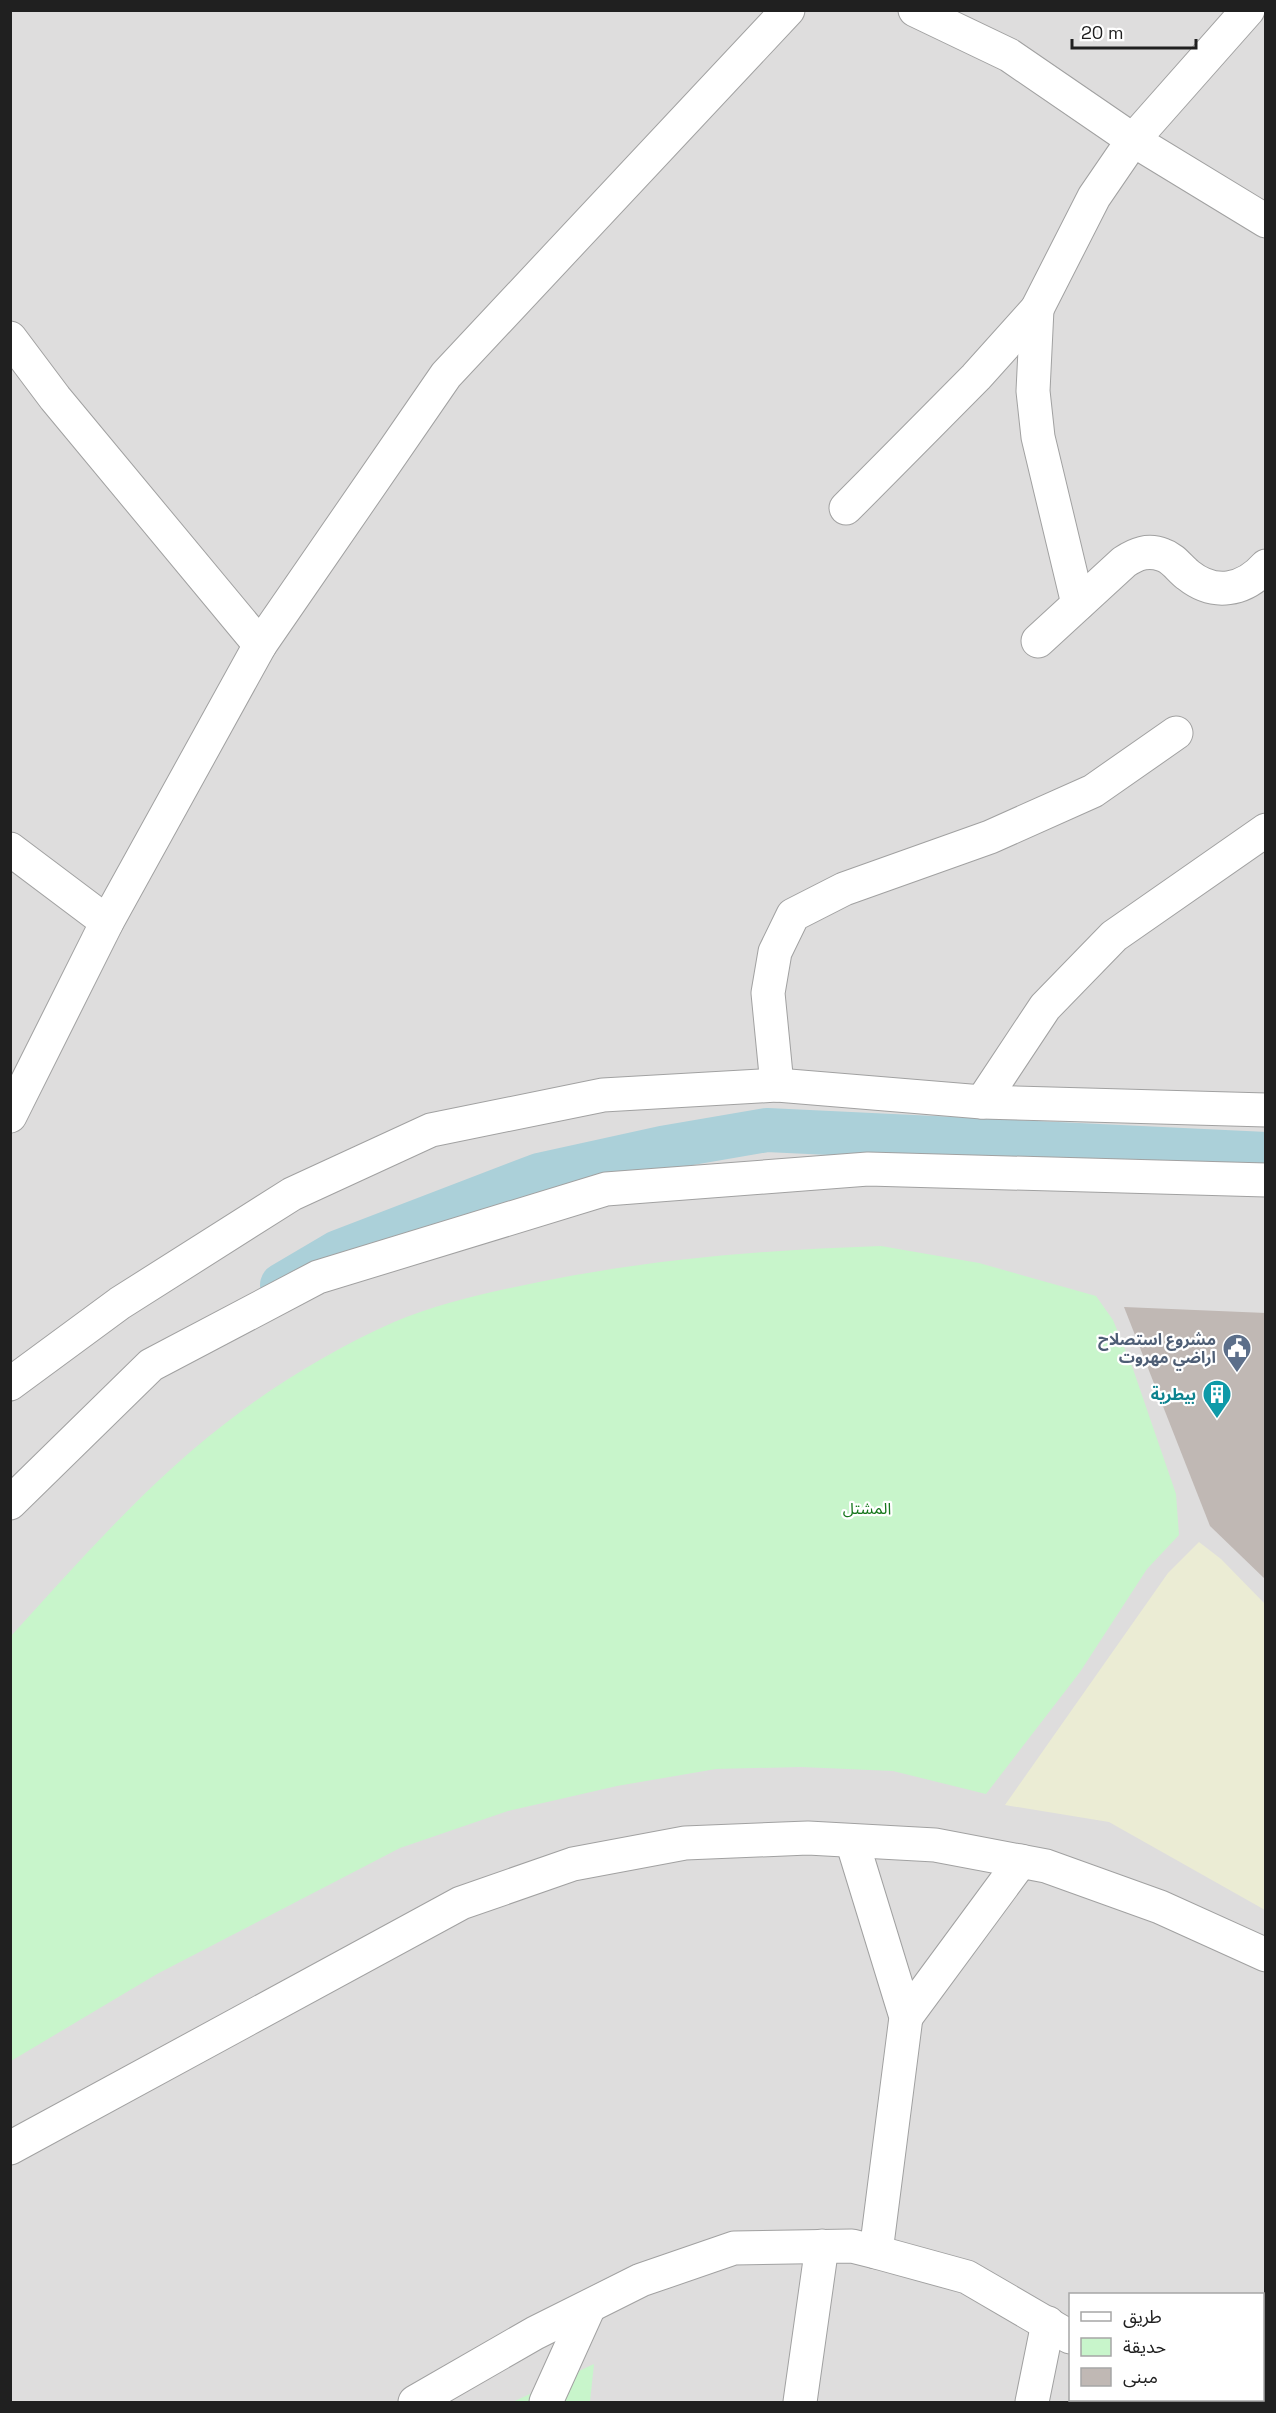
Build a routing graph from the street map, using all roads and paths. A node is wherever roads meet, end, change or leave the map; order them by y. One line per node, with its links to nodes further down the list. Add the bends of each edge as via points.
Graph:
1 (788, 10): 12 (street, via 446,375)
2 (915, 10): 4 (street, via 1009,55)
3 (1248, 10): 4 (street)
4 (1133, 140): 5 (street); 6 (street, via 1094,197)
5 (1266, 221)
6 (1037, 309): 8 (street, via 976,377); 10 (street, via 1033,391 1038,437)
7 (10, 338): 12 (street)
8 (846, 508)
9 (1266, 567): 10 (street, via 1250,581 1234,588 1217,589 1201,584 1164,555 1136,554)
10 (1078, 604): 11 (street)
11 (1038, 641)
12 (260, 645): 16 (street)
13 (1176, 733): 17 (street, via 1093,791 990,837 844,889 793,915 775,952 768,993)
14 (1266, 830): 18 (street, via 1114,936 1045,1007)
15 (14, 859): 16 (street)
16 (107, 922): 20 (street)
17 (777, 1085): 18 (street); 22 (street, via 603,1095 431,1130 292,1194 120,1303)
18 (982, 1102): 19 (street)
19 (1266, 1110)
20 (10, 1116)
21 (1266, 1180): 23 (street, via 868,1169 606,1189 318,1277 151,1365)
22 (10, 1384)
23 (10, 1503)
24 (852, 1841): 25 (street, via 935,1845); 27 (street); 28 (street, via 808,1838 685,1843 573,1864 461,1903)
25 (1021, 1861): 26 (street, via 1046,1866 1160,1907); 27 (street)
26 (1266, 1956)
27 (906, 2018): 30 (street)
28 (10, 2148)
29 (822, 2246): 30 (street, via 852,2246); 31 (street, via 734,2248 641,2280); 35 (street)
30 (876, 2252): 32 (street, via 968,2277)
31 (589, 2307): 33 (street, via 535,2333); 34 (street)
32 (1059, 2330): 36 (street)
33 (415, 2403)
34 (546, 2403)
35 (800, 2403)
36 (1032, 2403)

